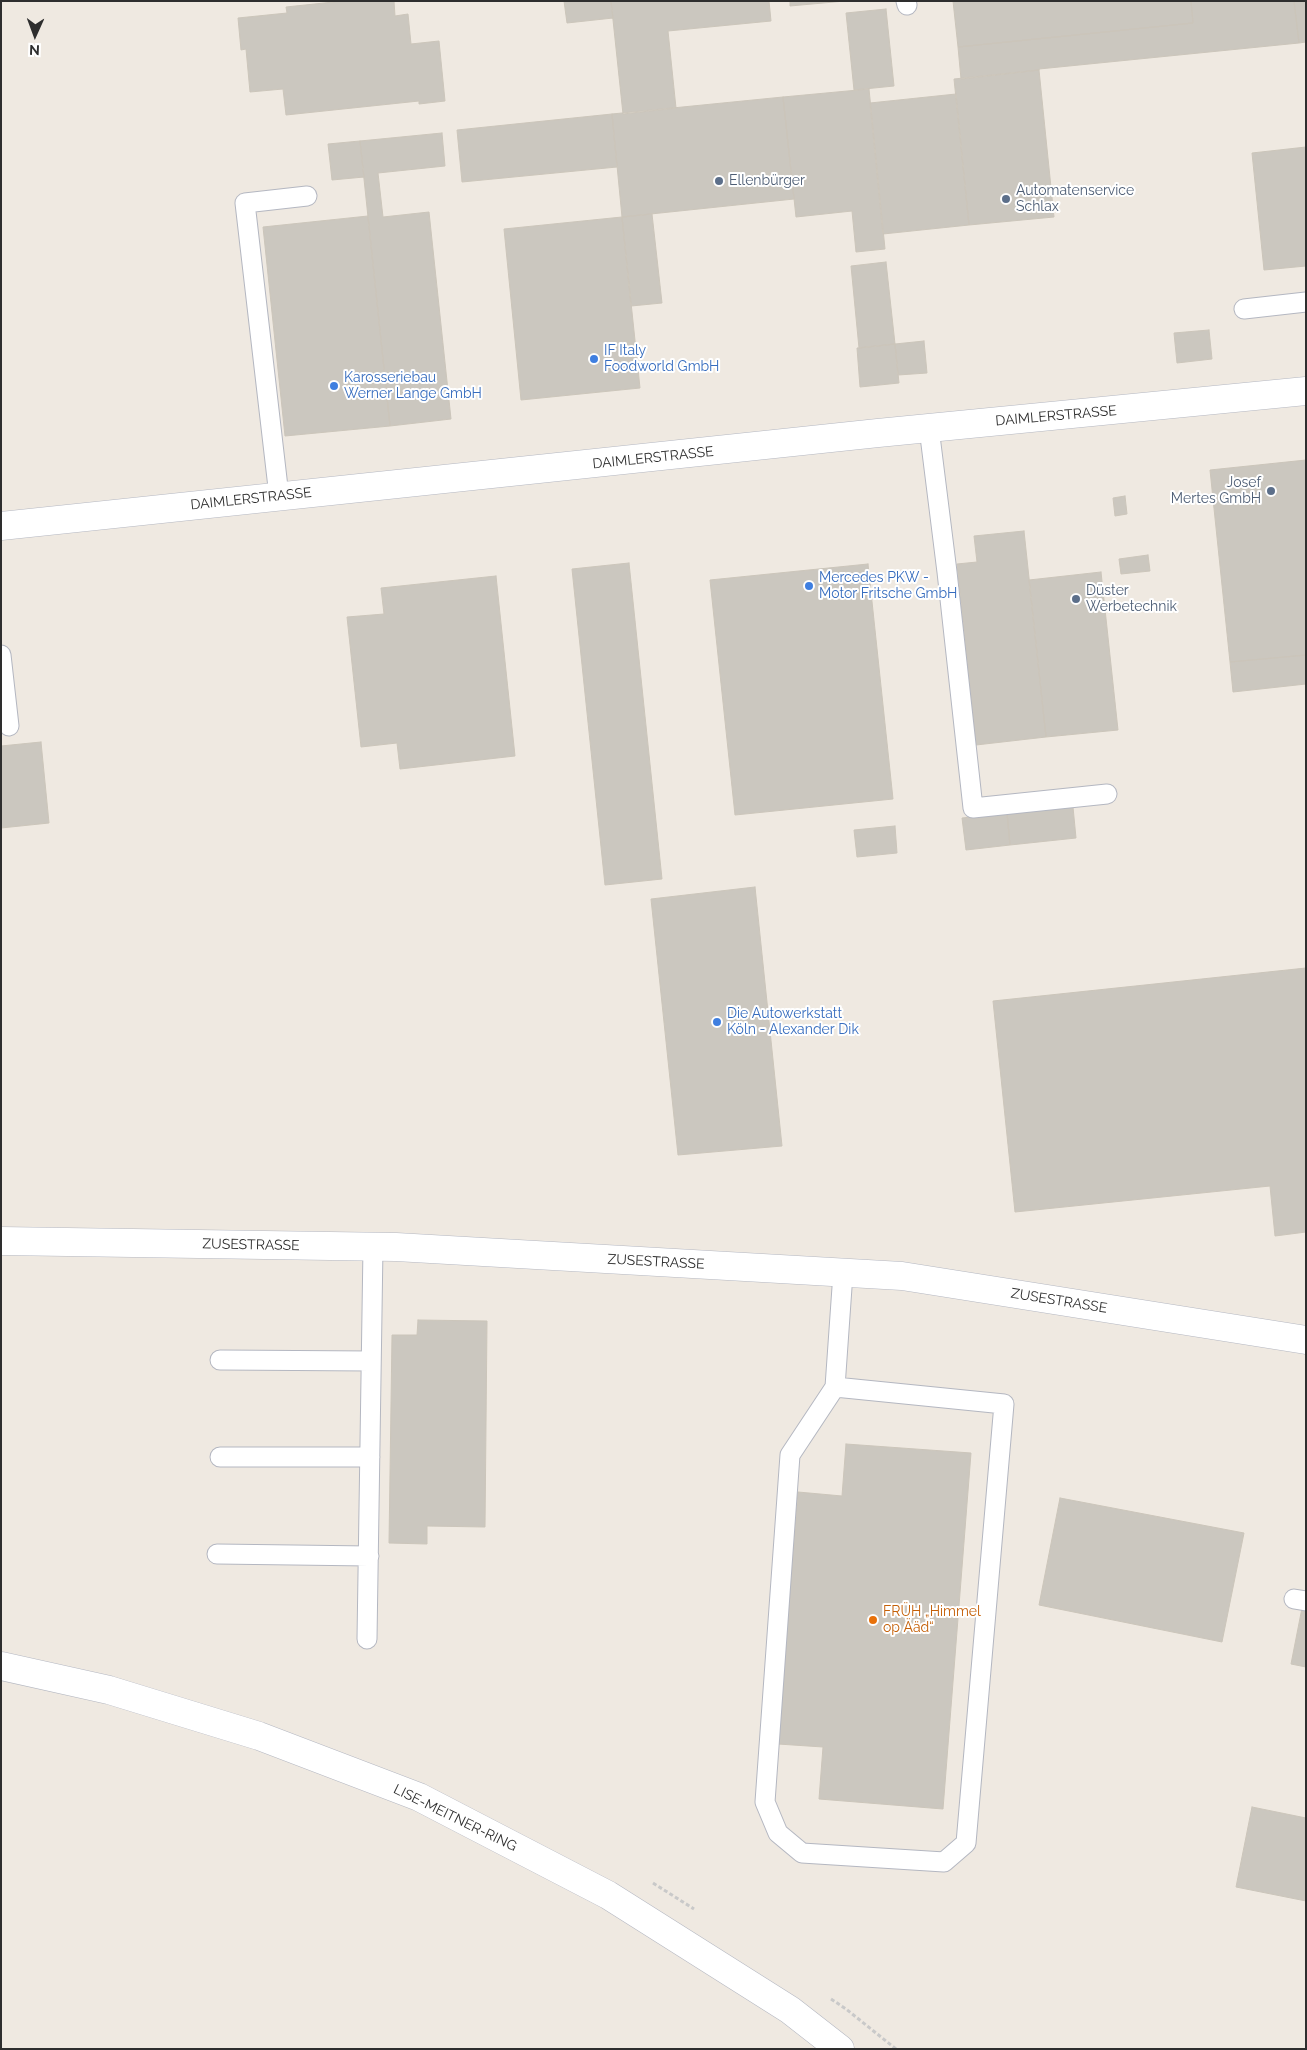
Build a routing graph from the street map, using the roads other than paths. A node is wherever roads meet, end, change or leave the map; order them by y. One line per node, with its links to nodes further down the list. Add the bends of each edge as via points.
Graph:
1 (307, 196): 6 (lane, via 245,203)
2 (1306, 302): 3 (lane)
3 (1244, 309)
4 (1306, 391): 5 (street, DAIMLERSTRASSE)
5 (929, 428): 6 (street, DAIMLERSTRASSE); 10 (lane, via 973,808)
6 (279, 496): 7 (street, DAIMLERSTRASSE)
7 (1, 526)
8 (1, 655): 9 (lane)
9 (9, 726)
10 (1108, 794)
11 (1, 1241): 12 (street, ZUSESTRASSE)
12 (373, 1247): 13 (street, ZUSESTRASSE); 16 (lane)
13 (843, 1273): 14 (street, ZUSESTRASSE, via 902,1276); 17 (lane)
14 (1306, 1340)
15 (220, 1360): 16 (lane)
16 (371, 1361): 19 (lane)
17 (835, 1387): 17 (lane, via 790,1455 765,1802 778,1832 802,1853 944,1862 966,1843 1004,1404)
18 (220, 1457): 19 (lane)
19 (370, 1457): 21 (lane)
20 (217, 1554): 21 (lane)
21 (368, 1556): 22 (lane)
22 (368, 1639)
23 (1, 1666): 24 (street, LISE-MEITNER-RING, via 109,1690 259,1736 419,1798 608,1895 790,2010)
24 (840, 2049)

